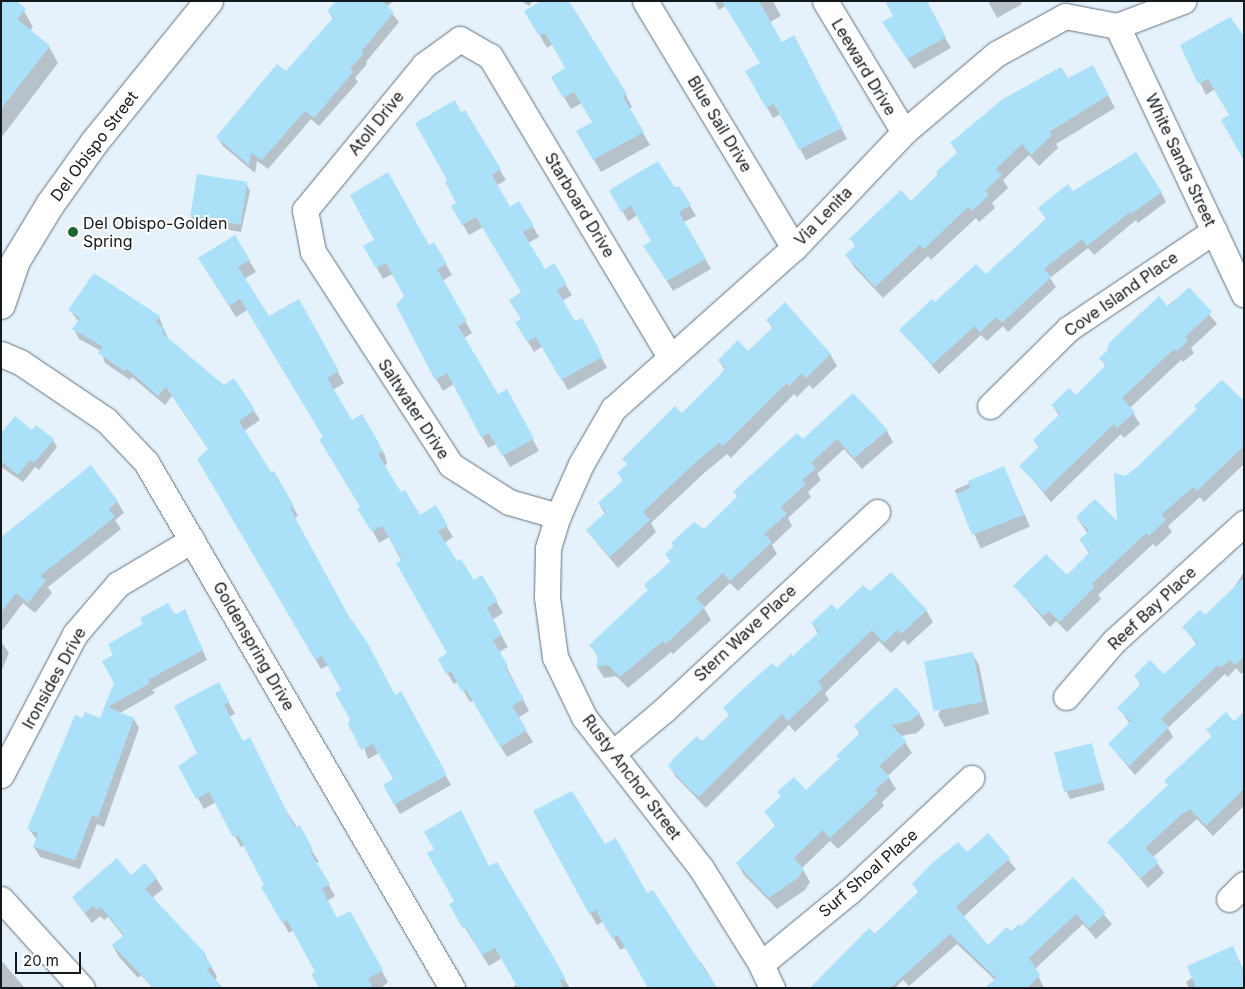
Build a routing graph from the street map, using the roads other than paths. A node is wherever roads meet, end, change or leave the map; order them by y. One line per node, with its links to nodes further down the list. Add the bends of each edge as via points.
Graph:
1 (209, 1): 12 (main road, Del Obispo Street, via 101,134 50,205 16,262)
2 (646, 1): 9 (street, Blue Sail Drive)
3 (825, 1): 7 (street, Leeward Drive)
4 (1183, 1): 5 (street)
5 (1117, 26): 7 (street, Via Lenita, via 1064,16 996,54); 8 (street, White Sands Street)
6 (490, 56): 10 (street, Atoll Drive, via 460,39 424,65 304,210); 14 (street, Starboard Drive)
7 (904, 132): 9 (street, Via Lenita)
8 (1214, 231): 11 (street, White Sands Street); 15 (street, Cove Island Place, via 1068,329)
9 (794, 248): 14 (street, Via Lenita)
10 (313, 252): 17 (street, Saltwater Drive, via 451,465 509,502)
11 (1244, 295)
12 (1, 305)
13 (1, 354): 19 (street, Goldenspring Drive, via 20,362 106,420 146,462)
14 (670, 355): 17 (street, Via Lenita, via 613,409 581,464)
15 (990, 406)
16 (877, 512): 22 (street, Stern Wave Place, via 664,710)
17 (558, 516): 20 (street, Via Lenita)
18 (1244, 523): 21 (street, Reef Bay Place, via 1114,641)
19 (192, 540): 23 (street, Ironsides Drive, via 118,584 75,634); 28 (street, Goldenspring Drive)
20 (548, 548): 22 (street, Rusty Anchor Street, via 547,597 555,658 584,717)
21 (1066, 697)
22 (613, 753): 26 (street, Rusty Anchor Street, via 701,868)
23 (1, 775)
24 (972, 778): 26 (street, Surf Shoal Place, via 850,891)
25 (1, 899): 27 (street)
26 (761, 964): 29 (street, Rusty Anchor Street)
27 (82, 988)
28 (452, 988)
29 (772, 988)

